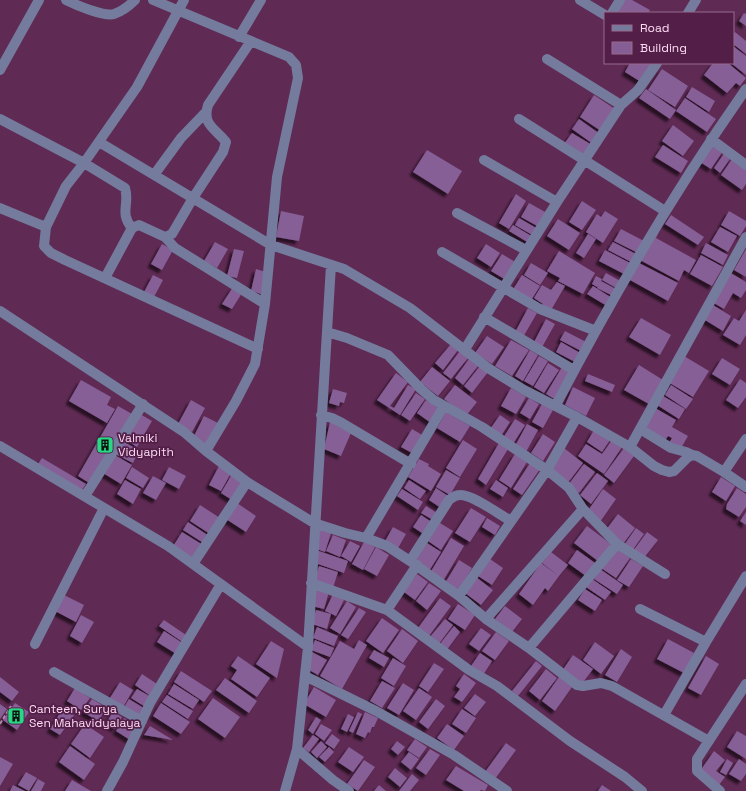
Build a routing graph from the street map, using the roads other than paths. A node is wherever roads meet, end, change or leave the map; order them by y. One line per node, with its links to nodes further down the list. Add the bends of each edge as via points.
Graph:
1 (39, 0): 18 (street)
2 (66, 0): 3 (street, via 89,10 113,15)
3 (135, 0)
4 (153, 0): 10 (street)
5 (184, 0): 10 (street)
6 (261, 0): 14 (street)
7 (580, 0): 13 (street)
8 (620, 0): 11 (street)
9 (696, 0): 12 (street)
10 (178, 12): 14 (street); 25 (street, via 137,87)
11 (613, 12)
12 (689, 12)
13 (604, 14)
14 (239, 37): 15 (street)
15 (251, 40): 21 (street); 40 (street, via 289,57 296,65 298,78 277,177)
16 (547, 59): 20 (street)
17 (657, 64): 20 (street, via 638,90)
18 (0, 70)
19 (746, 89): 24 (street)
20 (621, 105): 27 (street)
21 (205, 113): 30 (street, via 181,138); 31 (street, via 206,122 226,142 223,152)
22 (0, 119): 28 (street)
23 (519, 119): 27 (street)
24 (711, 139): 29 (street); 34 (street)
25 (99, 142): 28 (street); 30 (street)
26 (484, 160): 32 (street)
27 (585, 161): 32 (street); 34 (street)
28 (84, 163): 36 (street, via 66,186); 37 (street, via 125,188 126,222)
29 (746, 165)
30 (154, 175): 31 (street)
31 (193, 198): 38 (street, via 172,234); 40 (street)
32 (557, 202): 41 (street)
33 (0, 208): 36 (street)
34 (665, 211): 49 (street)
35 (457, 213): 41 (street)
36 (46, 227): 44 (street, via 44,246 51,253)
37 (132, 228): 38 (street, via 139,225); 44 (street)
38 (165, 237): 46 (street, via 175,248)
39 (746, 237): 59 (street)
40 (271, 245): 43 (street); 46 (street)
41 (526, 250): 45 (street)
42 (442, 252): 45 (street)
43 (331, 265): 50 (street); 52 (street, via 344,268 410,308)
44 (105, 278): 51 (street)
45 (503, 287): 48 (street); 49 (street, via 540,309)
46 (265, 304): 51 (street)
47 (0, 311): 54 (street)
48 (484, 317): 52 (street); 53 (street)
49 (596, 331): 53 (street)
50 (327, 332): 56 (street, via 388,355 421,389); 57 (street)
51 (258, 349): 63 (street, via 255,364 243,388)
52 (465, 349): 55 (street, via 488,368 524,390)
53 (574, 370): 55 (street)
54 (143, 404): 63 (street, via 184,432); 70 (street)
55 (556, 405): 58 (street)
56 (444, 406): 65 (street); 66 (street, via 482,427)
57 (321, 415): 65 (street, via 342,423); 74 (street)
58 (577, 417): 62 (street); 66 (street)
59 (640, 429): 62 (street); 64 (street, via 671,448)
60 (746, 439): 67 (street)
61 (0, 446): 70 (street)
62 (630, 447): 64 (street, via 654,466 669,472 674,471)
63 (206, 451): 68 (street)
64 (692, 455): 67 (street, via 702,458)
65 (410, 464): 75 (street)
66 (547, 470): 72 (street, via 569,488); 73 (street)
67 (724, 472): 69 (street)
68 (247, 482): 74 (street); 78 (street)
69 (746, 487)
70 (85, 496): 71 (street)
71 (104, 508): 78 (street); 88 (street)
72 (583, 509): 76 (street); 86 (street)
73 (511, 521): 77 (street, via 472,498 462,494 455,496 449,500); 83 (street)
74 (314, 523): 75 (street); 81 (street)
75 (366, 538): 77 (street, via 387,546)
76 (617, 544): 79 (street); 90 (street)
77 (413, 563): 83 (street); 85 (street)
78 (193, 564): 82 (street)
79 (665, 574)
80 (746, 576): 87 (street)
81 (311, 583): 85 (street); 89 (street)
82 (221, 584): 89 (street); 95 (street)
83 (459, 596): 86 (street)
84 (640, 609): 87 (street)
85 (387, 610): 102 (street, via 468,670 497,686)
86 (486, 619): 90 (street)
87 (706, 642): 94 (street)
88 (35, 644)
89 (308, 647): 92 (street)
90 (529, 648): 94 (street, via 577,685 601,683 612,686)
91 (54, 672): 95 (street)
92 (304, 676): 97 (street); 101 (street, via 383,714 454,755)
93 (746, 684): 96 (street)
94 (664, 715): 96 (street)
95 (142, 721): 98 (street)
96 (709, 741): 103 (street, via 697,759 697,771)
97 (297, 749): 99 (street); 100 (street)
98 (107, 791)
99 (286, 791)
100 (349, 791)
101 (507, 791)
102 (642, 791)
103 (720, 791)

